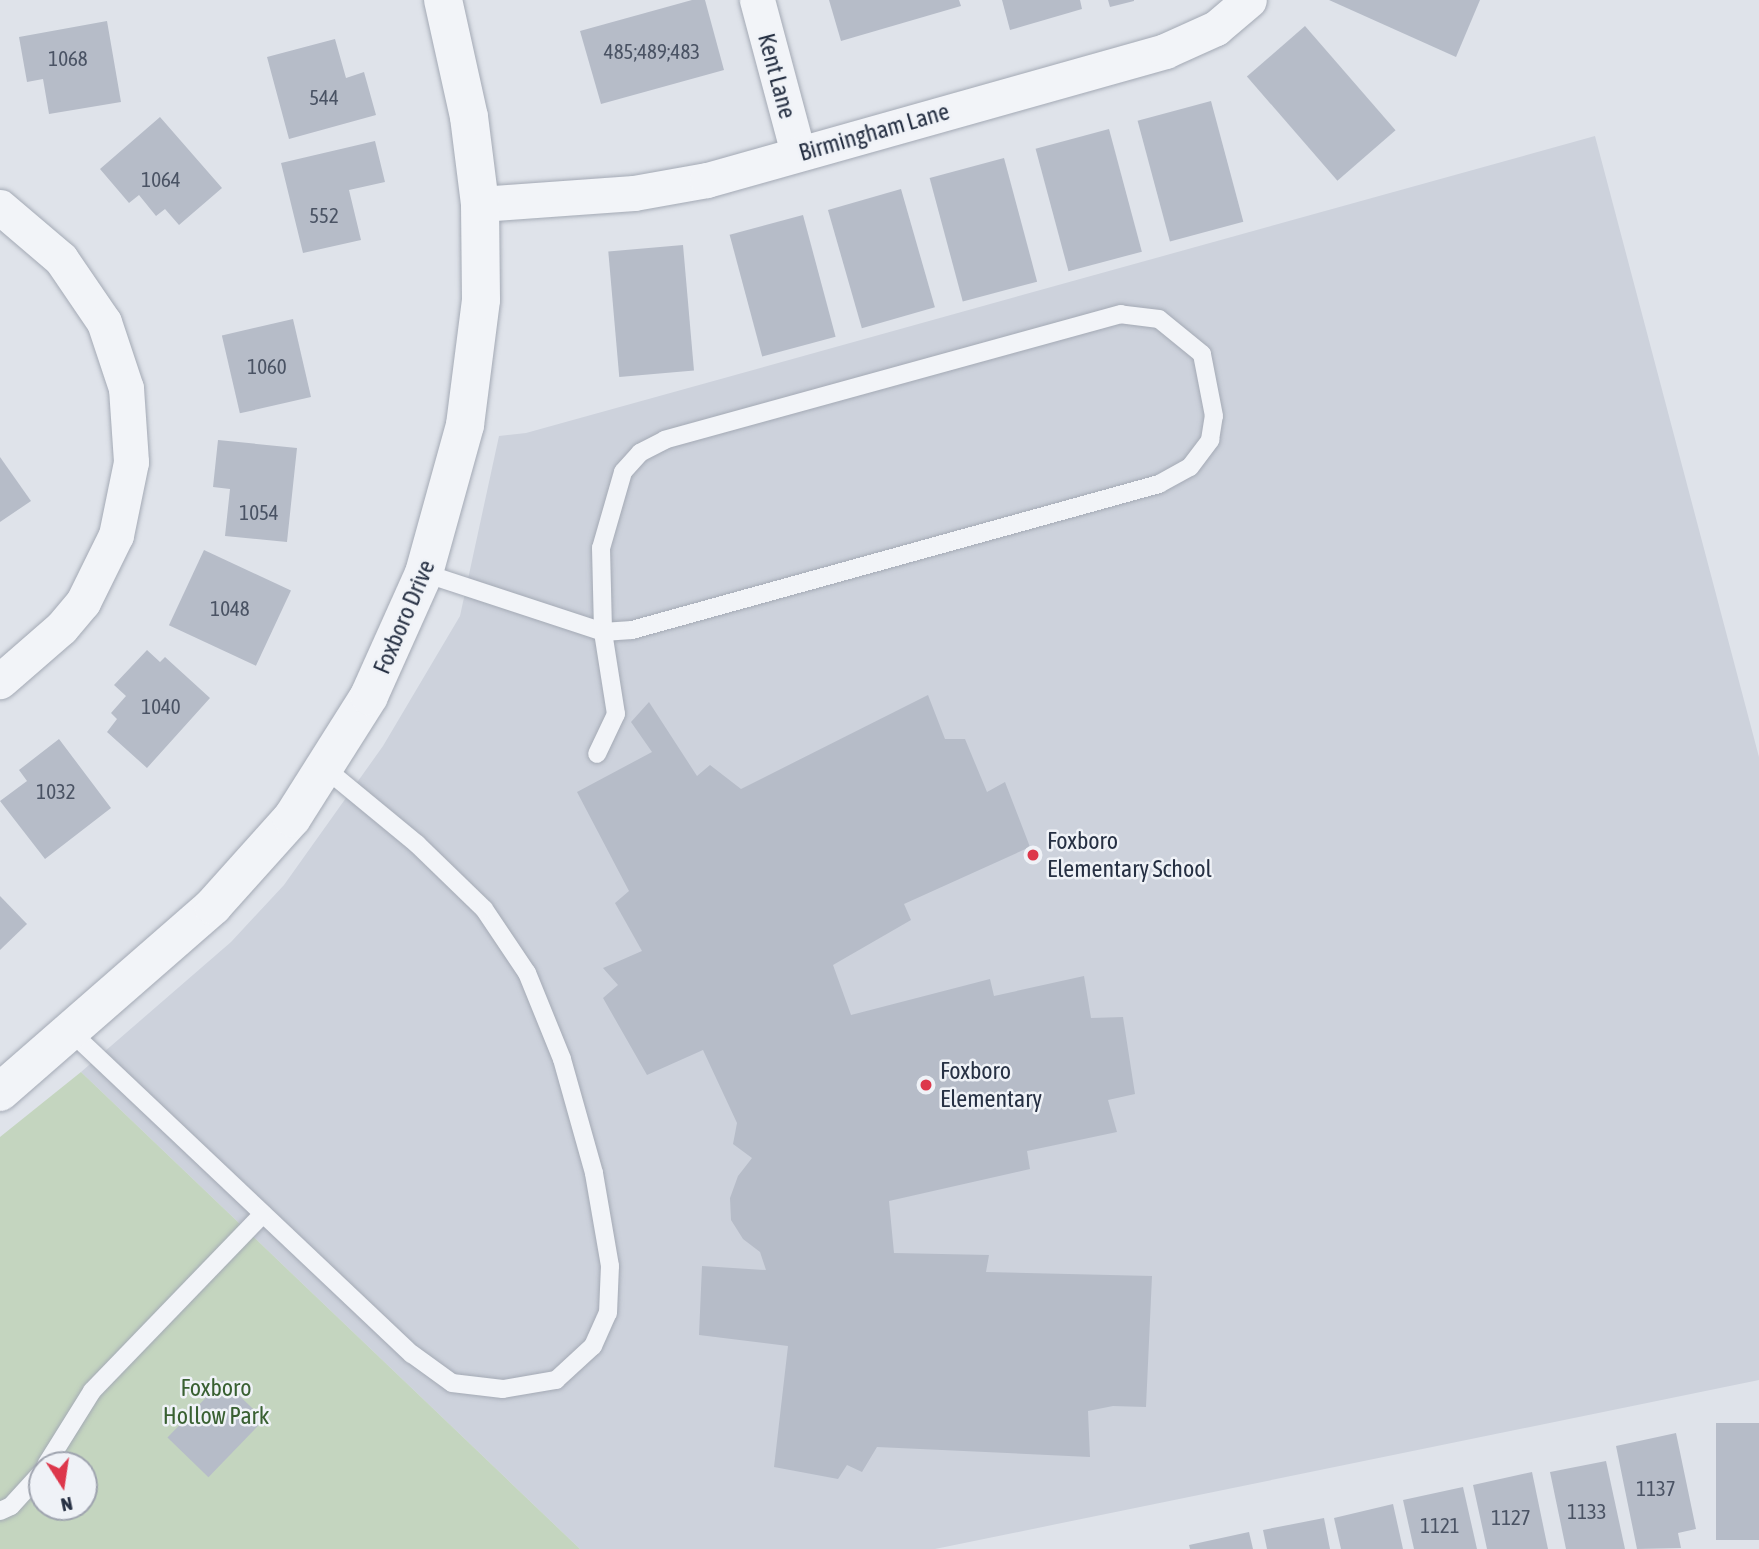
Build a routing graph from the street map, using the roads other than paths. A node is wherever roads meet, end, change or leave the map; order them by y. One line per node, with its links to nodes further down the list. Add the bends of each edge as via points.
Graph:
1 (443, 0): 5 (street, Foxboro Drive, via 469,117)
2 (757, 0): 4 (street, Kent Lane)
3 (1249, 0): 4 (street, Birmingham Lane, via 1216,28 1165,51)
4 (798, 153): 5 (street, Birmingham Lane, via 669,188)
5 (480, 204): 7 (street, Foxboro Drive, via 481,300 472,384 457,464)
6 (0, 207): 9 (street, via 44,242 86,289 118,355 131,437 126,499 102,569 61,628)
7 (424, 573): 8 (lane); 11 (street, Foxboro Drive, via 369,696)
8 (603, 632): 8 (lane, via 632,630 1159,484 1190,467 1210,440 1214,416 1202,354 1159,319 1121,314 665,440 640,453 624,472 601,548); 10 (lane, via 616,714)
9 (0, 681)
10 (597, 754)
11 (326, 769): 12 (street, Foxboro Drive, via 292,817 213,906); 14 (lane, via 416,844 484,909 527,973 562,1059 594,1173 610,1266 608,1314 593,1346 556,1380 503,1389 452,1384 403,1346)
12 (71, 1032): 13 (street, Foxboro Drive); 14 (lane)
13 (0, 1092)
14 (263, 1214): 15 (lane, via 92,1391)
15 (55, 1451)
16 (28, 1487): 17 (lane)
17 (0, 1511)

